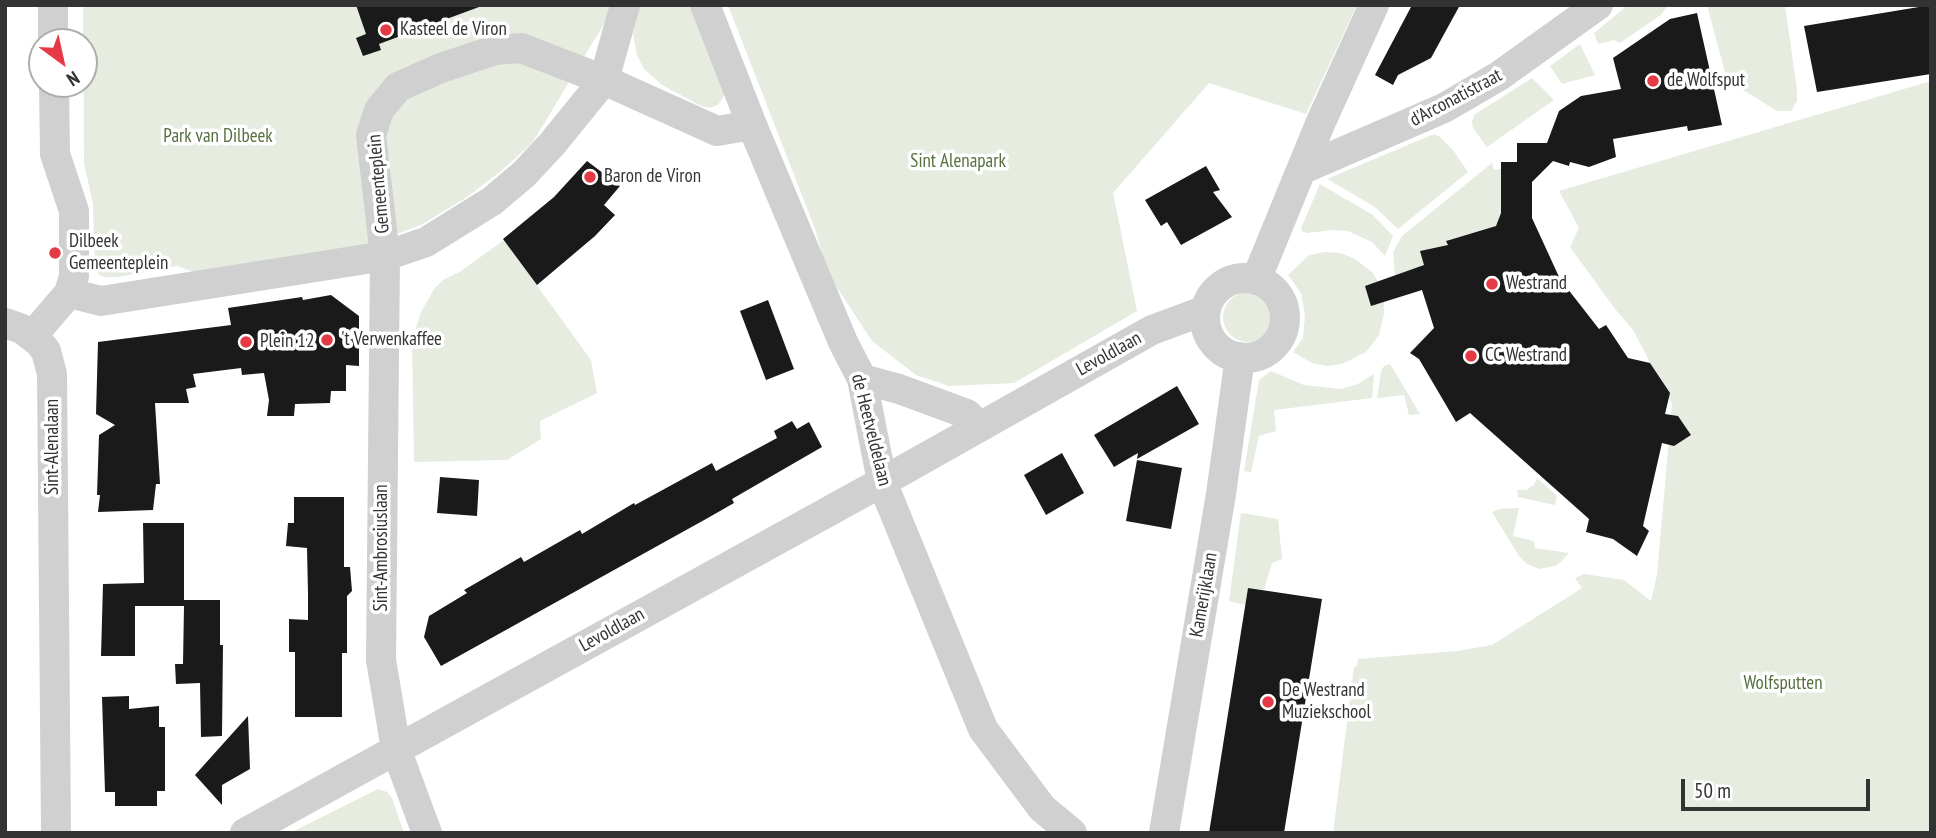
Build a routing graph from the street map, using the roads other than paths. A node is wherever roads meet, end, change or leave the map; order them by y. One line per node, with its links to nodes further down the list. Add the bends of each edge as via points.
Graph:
1 (53, 5): 6 (street)
2 (625, 5): 7 (street, Gemeenteplein)
3 (705, 5): 9 (street, de Heetveldelaan)
4 (1374, 5): 10 (street)
5 (1598, 5): 10 (street, d'Arconatistraat, via 1499,76 1444,108)
6 (53, 28)
7 (604, 80): 9 (street, Gemeenteplein, via 717,131); 11 (street, Gemeenteplein, via 552,144 492,201 426,242); 11 (street, Gemeenteplein, via 521,48 495,50 398,87 379,110 371,135)
8 (54, 98): 13 (street, via 55,154 74,211 74,276)
9 (752, 125): 18 (street, de Heetveldelaan, via 842,342)
10 (1303, 169): 12 (street)
11 (385, 256): 13 (street, Gemeenteplein, via 101,301); 21 (street, Sint-Ambrosiuslaan, via 382,660)
12 (1256, 280): 14 (street, via 1237,278 1224,283 1214,291); 17 (street, via 1275,292 1281,302 1284,331 1265,352)
13 (69, 293): 16 (street)
14 (1206, 310): 17 (street, via 1206,328 1214,342); 19 (street, Levoldlaan, via 1153,330)
15 (5, 323): 16 (street)
16 (33, 335): 22 (street, Sint-Alenalaan, via 46,351 52,374)
17 (1240, 357): 26 (street, Kamerijklaan)
18 (862, 379): 19 (street, via 967,414); 20 (street, de Heetveldelaan)
19 (979, 426): 20 (street, Levoldlaan)
20 (882, 482): 21 (street, Levoldlaan); 25 (street, de Heetveldelaan, via 983,729 1042,808)
21 (396, 749): 23 (street, Levoldlaan); 24 (street, Sint-Ambrosiuslaan)
22 (56, 833)
23 (245, 833)
24 (426, 833)
25 (1072, 833)
26 (1164, 833)

